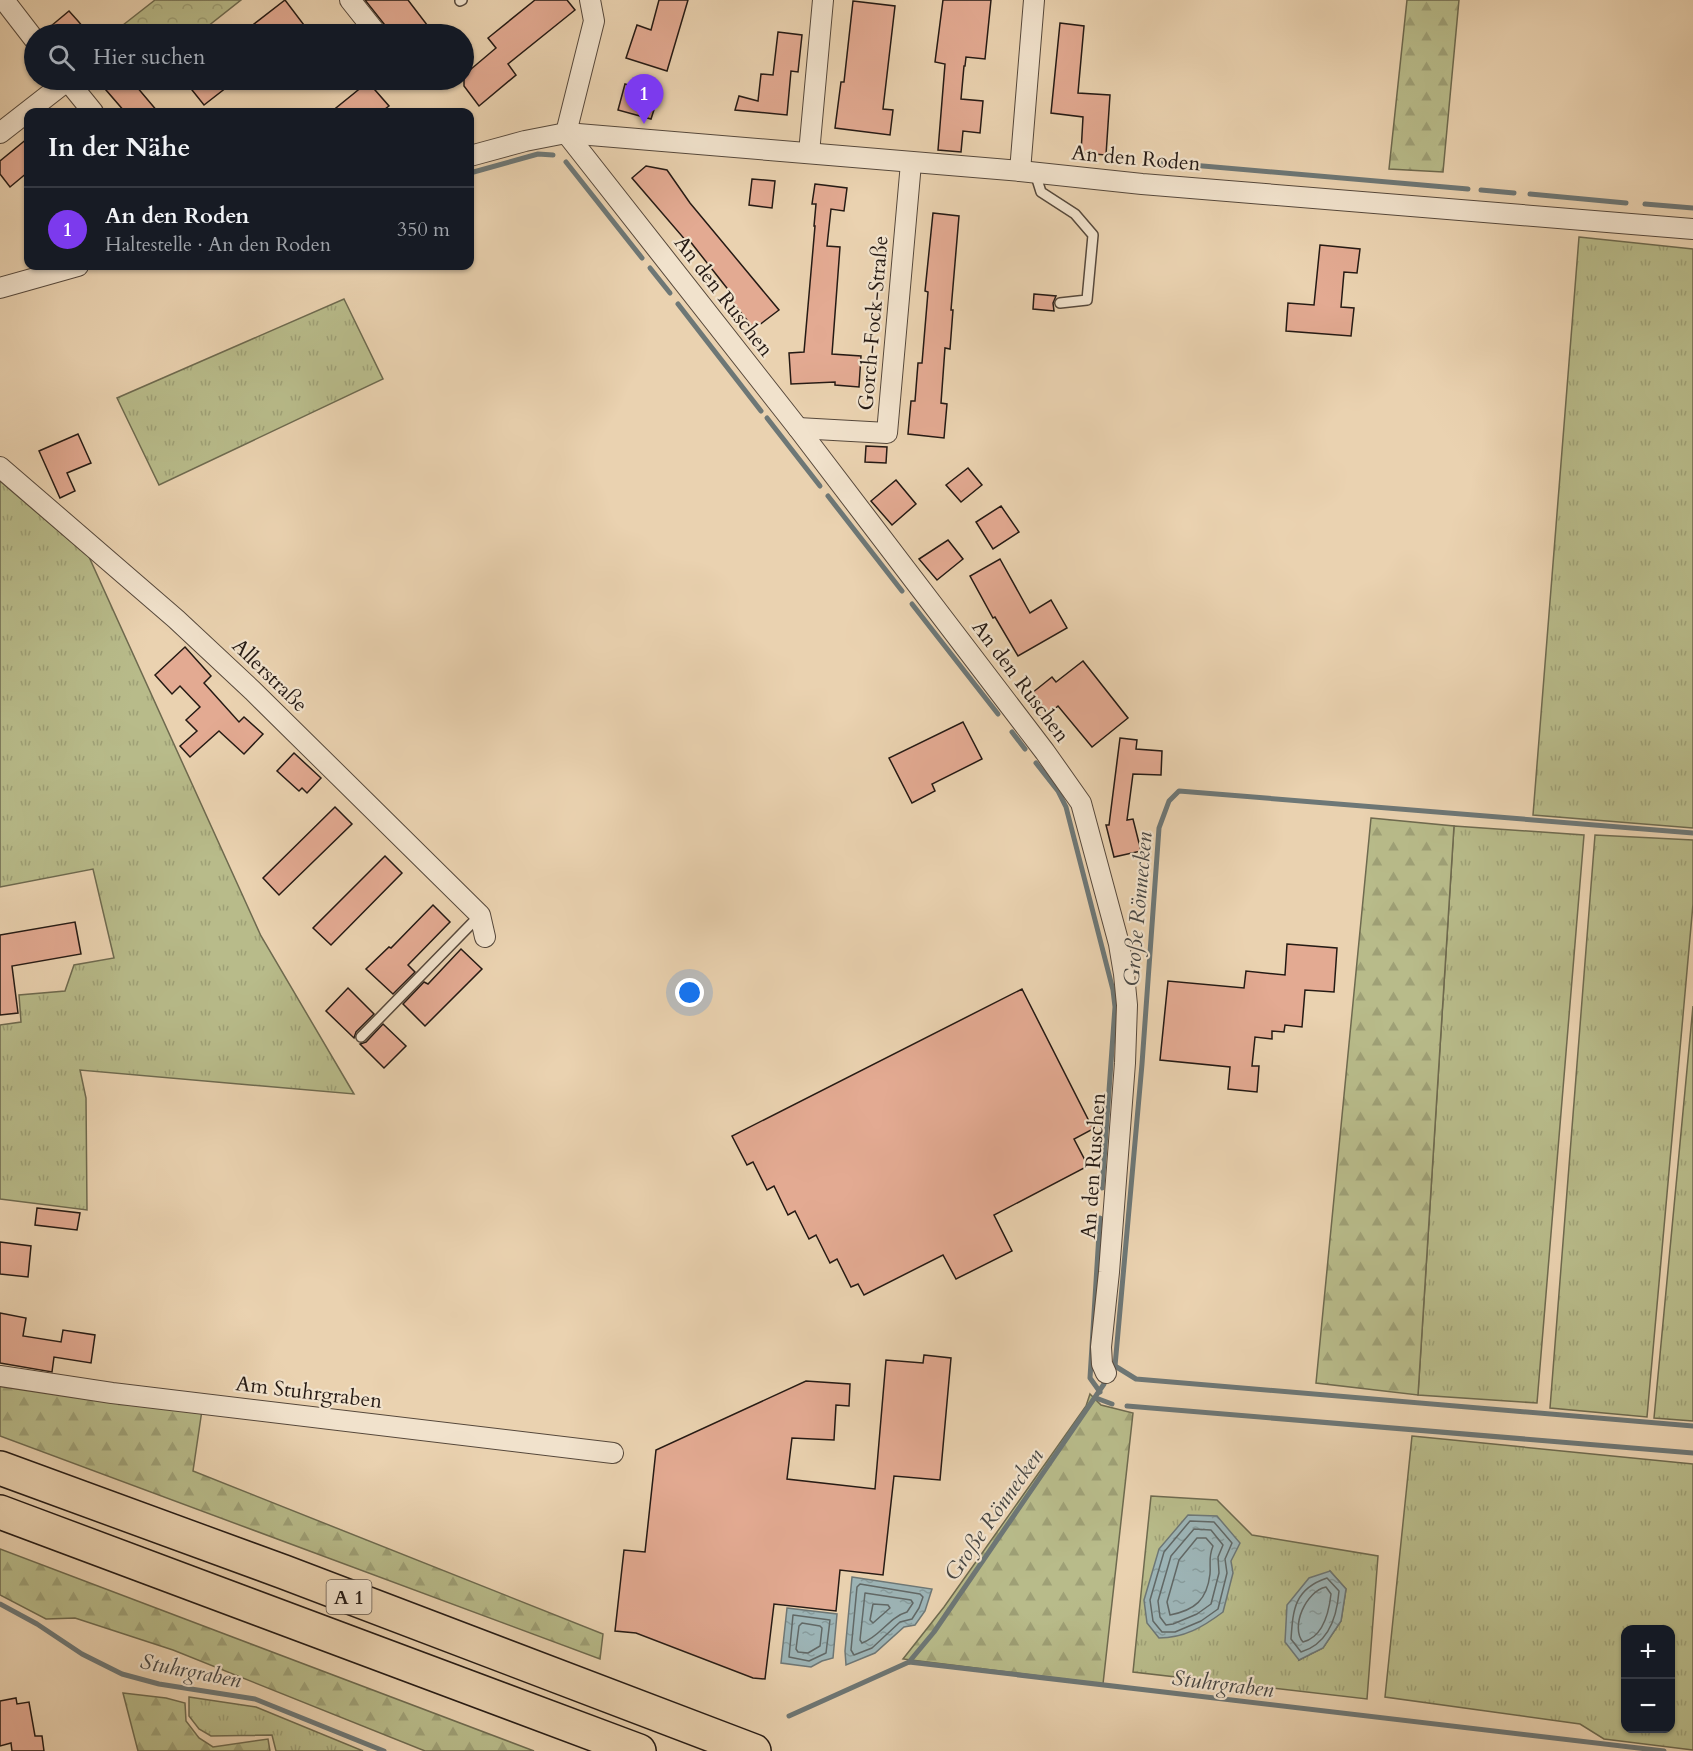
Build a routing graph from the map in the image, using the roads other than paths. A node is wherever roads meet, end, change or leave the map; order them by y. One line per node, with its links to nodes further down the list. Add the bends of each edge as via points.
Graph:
1 (350, 0): 6 (street)
2 (591, 0): 14 (street, via 594,21)
3 (823, 0): 15 (street)
4 (1034, 0): 18 (street)
5 (6, 5): 7 (street)
6 (369, 24)
7 (24, 27)
8 (54, 90): 10 (street)
9 (75, 90): 11 (street)
10 (32, 108)
11 (90, 108)
12 (24, 114): 13 (street)
13 (0, 133)
14 (566, 133): 15 (street, An den Roden); 16 (street, An den Roden); 23 (street, An den Ruschen)
15 (808, 153): 17 (street, An den Roden)
16 (474, 155)
17 (911, 163): 18 (street, An den Roden); 23 (street, Gorch-Fock-Straße, via 887,433)
18 (1027, 172): 19 (street, An den Roden); 22 (lane, via 1041,192 1075,214 1093,235 1088,300)
19 (1693, 229)
20 (64, 270): 21 (street)
21 (0, 288)
22 (1060, 303)
23 (798, 429): 28 (street, An den Ruschen, via 1081,803 1119,944 1126,1005 1125,1063 1101,1347)
24 (0, 466): 25 (street, Allerstraße, via 236,675)
25 (480, 915): 26 (street); 27 (lane)
26 (485, 937)
27 (361, 1037)
28 (1106, 1374)
29 (0, 1376): 30 (street, Am Stuhrgraben)
30 (613, 1453)
31 (0, 1468): 34 (highway, A 1)
32 (0, 1512): 33 (highway, A 1)
33 (639, 1751)
34 (754, 1751)

